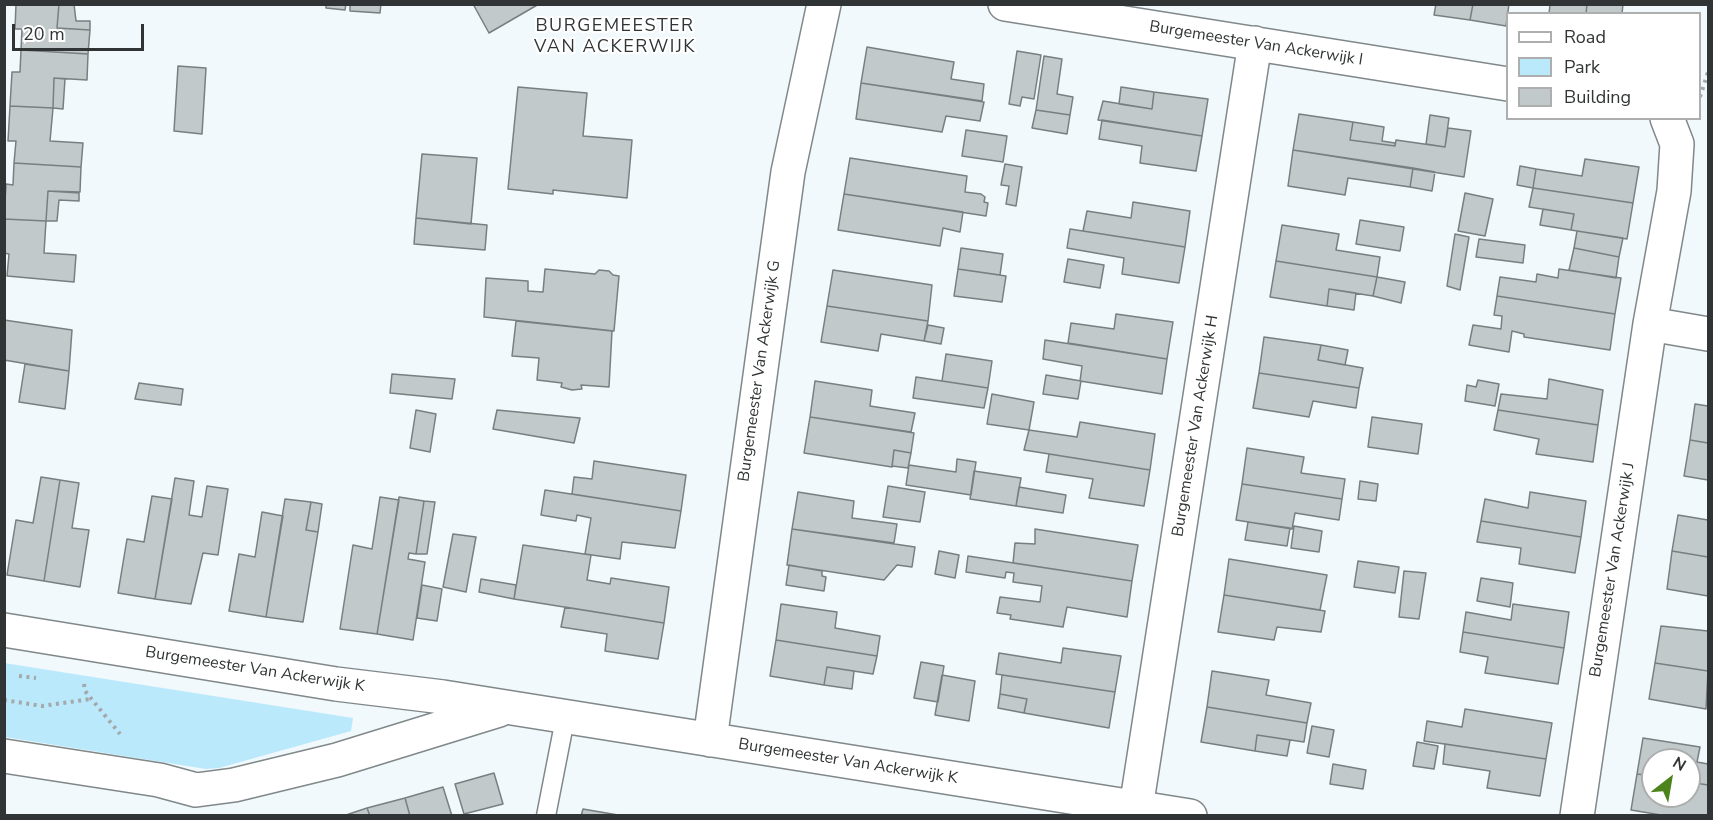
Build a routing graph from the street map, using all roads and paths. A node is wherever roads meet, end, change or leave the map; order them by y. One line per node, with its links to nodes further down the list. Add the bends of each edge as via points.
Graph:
1 (824, 4): 16 (street, Burgemeester Van Ackerwijk G, via 788,172)
2 (1005, 4): 3 (street, Burgemeester Van Ackerwijk I)
3 (1255, 44): 5 (street, Burgemeester Van Ackerwijk I); 19 (street, Burgemeester Van Ackerwijk H)
4 (1708, 72): 6 (path)
5 (1506, 84)
6 (1701, 94)
7 (1667, 120): 8 (street, via 1677,144 1674,191)
8 (1650, 324): 9 (street); 22 (street, Burgemeester Van Ackerwijk J)
9 (1708, 334)
10 (4, 630): 11 (street, Burgemeester Van Ackerwijk K)
11 (84, 642): 12 (path, via 83,673); 14 (street, Burgemeester Van Ackerwijk K, via 336,684)
12 (91, 699): 13 (path, via 42,706); 18 (path)
13 (4, 700)
14 (507, 707): 15 (street, Burgemeester Van Ackerwijk K); 18 (street, Burgemeester Van Ackerwijk K, via 337,760 234,785 196,790)
15 (564, 718): 16 (street, Burgemeester Van Ackerwijk K); 20 (lane)
16 (710, 740): 19 (street, Burgemeester Van Ackerwijk K)
17 (4, 756): 18 (street, Burgemeester Van Ackerwijk K)
18 (159, 780)
19 (1137, 808): 21 (street, Burgemeester Van Ackerwijk K)
20 (546, 816)
21 (1190, 816)
22 (1577, 816)

